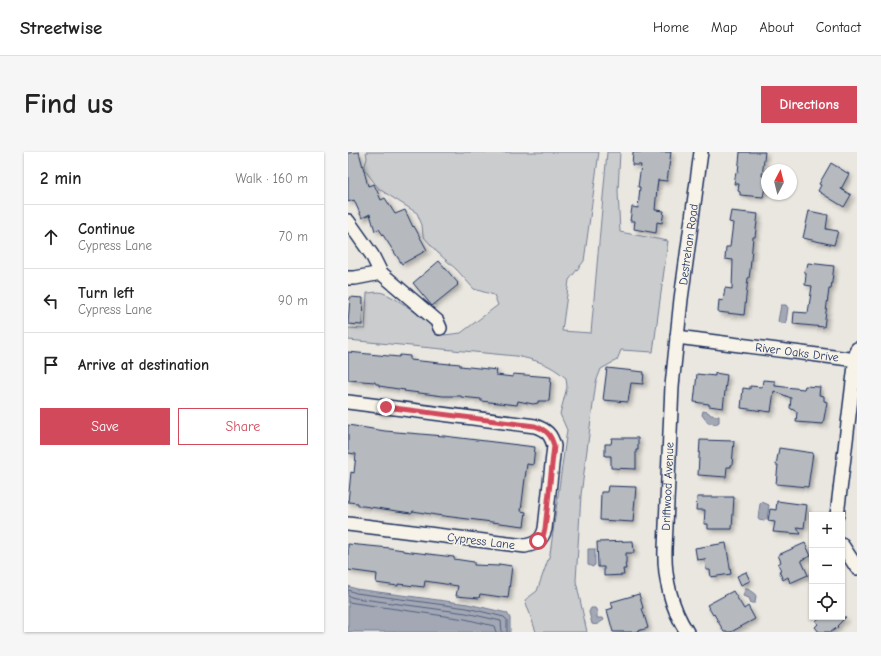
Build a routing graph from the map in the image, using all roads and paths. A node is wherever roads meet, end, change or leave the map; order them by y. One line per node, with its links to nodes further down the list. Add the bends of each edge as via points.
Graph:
1 (701, 152): 6 (street, Destrehan Road)
2 (348, 221): 3 (street, via 372,255)
3 (381, 273): 4 (street); 5 (street, via 437,320)
4 (348, 278)
5 (440, 328)
6 (677, 337): 7 (street, River Oaks Drive); 13 (street, Driftwood Avenue, via 672,386 665,562 673,602)
7 (857, 356): 9 (street, River Oaks Drive)
8 (348, 402): 10 (street, Cypress Lane, via 535,426 544,429 554,446 545,529 543,536 533,544 525,546)
9 (837, 512)
10 (348, 524)
11 (844, 548): 12 (street)
12 (857, 568)
13 (687, 632)

